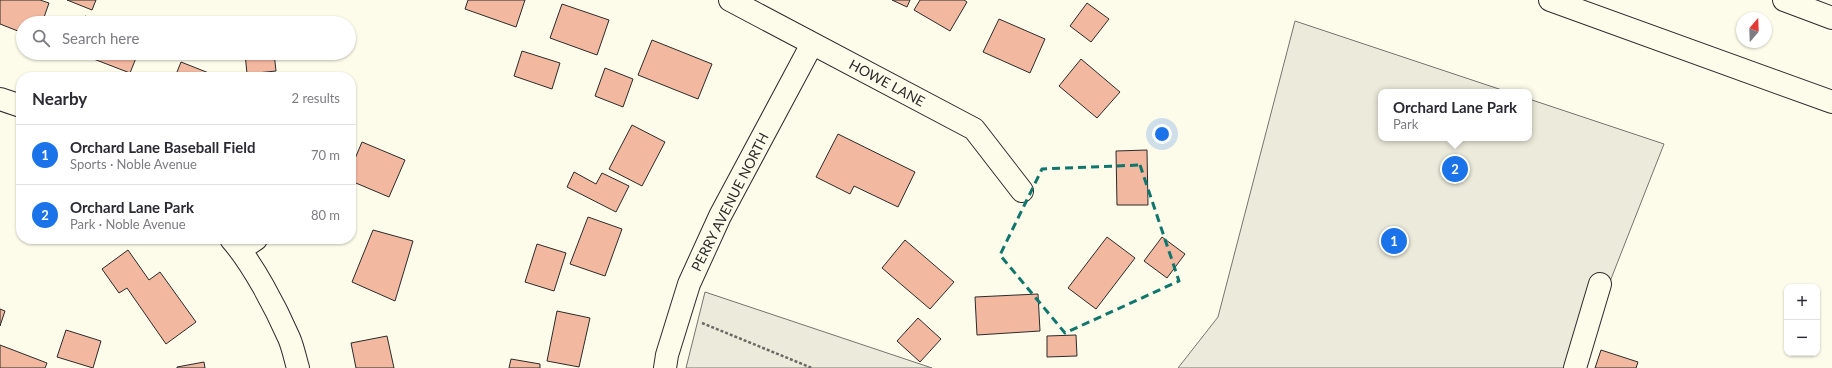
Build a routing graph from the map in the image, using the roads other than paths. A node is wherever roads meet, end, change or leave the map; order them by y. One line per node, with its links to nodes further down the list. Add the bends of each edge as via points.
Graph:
1 (730, 0): 7 (main road, HOWE LANE)
2 (1550, 0): 9 (main road)
3 (1784, 0): 6 (main road)
4 (1800, 0): 5 (main road)
5 (1832, 11)
6 (1832, 18)
7 (812, 44): 11 (main road, HOWE LANE, via 974,129); 15 (main road, PERRY AVENUE NORTH, via 720,216 689,284)
8 (0, 99): 10 (main road)
9 (1832, 102)
10 (16, 104)
11 (1022, 191)
12 (242, 244): 14 (main road, via 290,339)
13 (1600, 284): 16 (main road)
14 (298, 368)
15 (665, 368)
16 (1575, 368)

